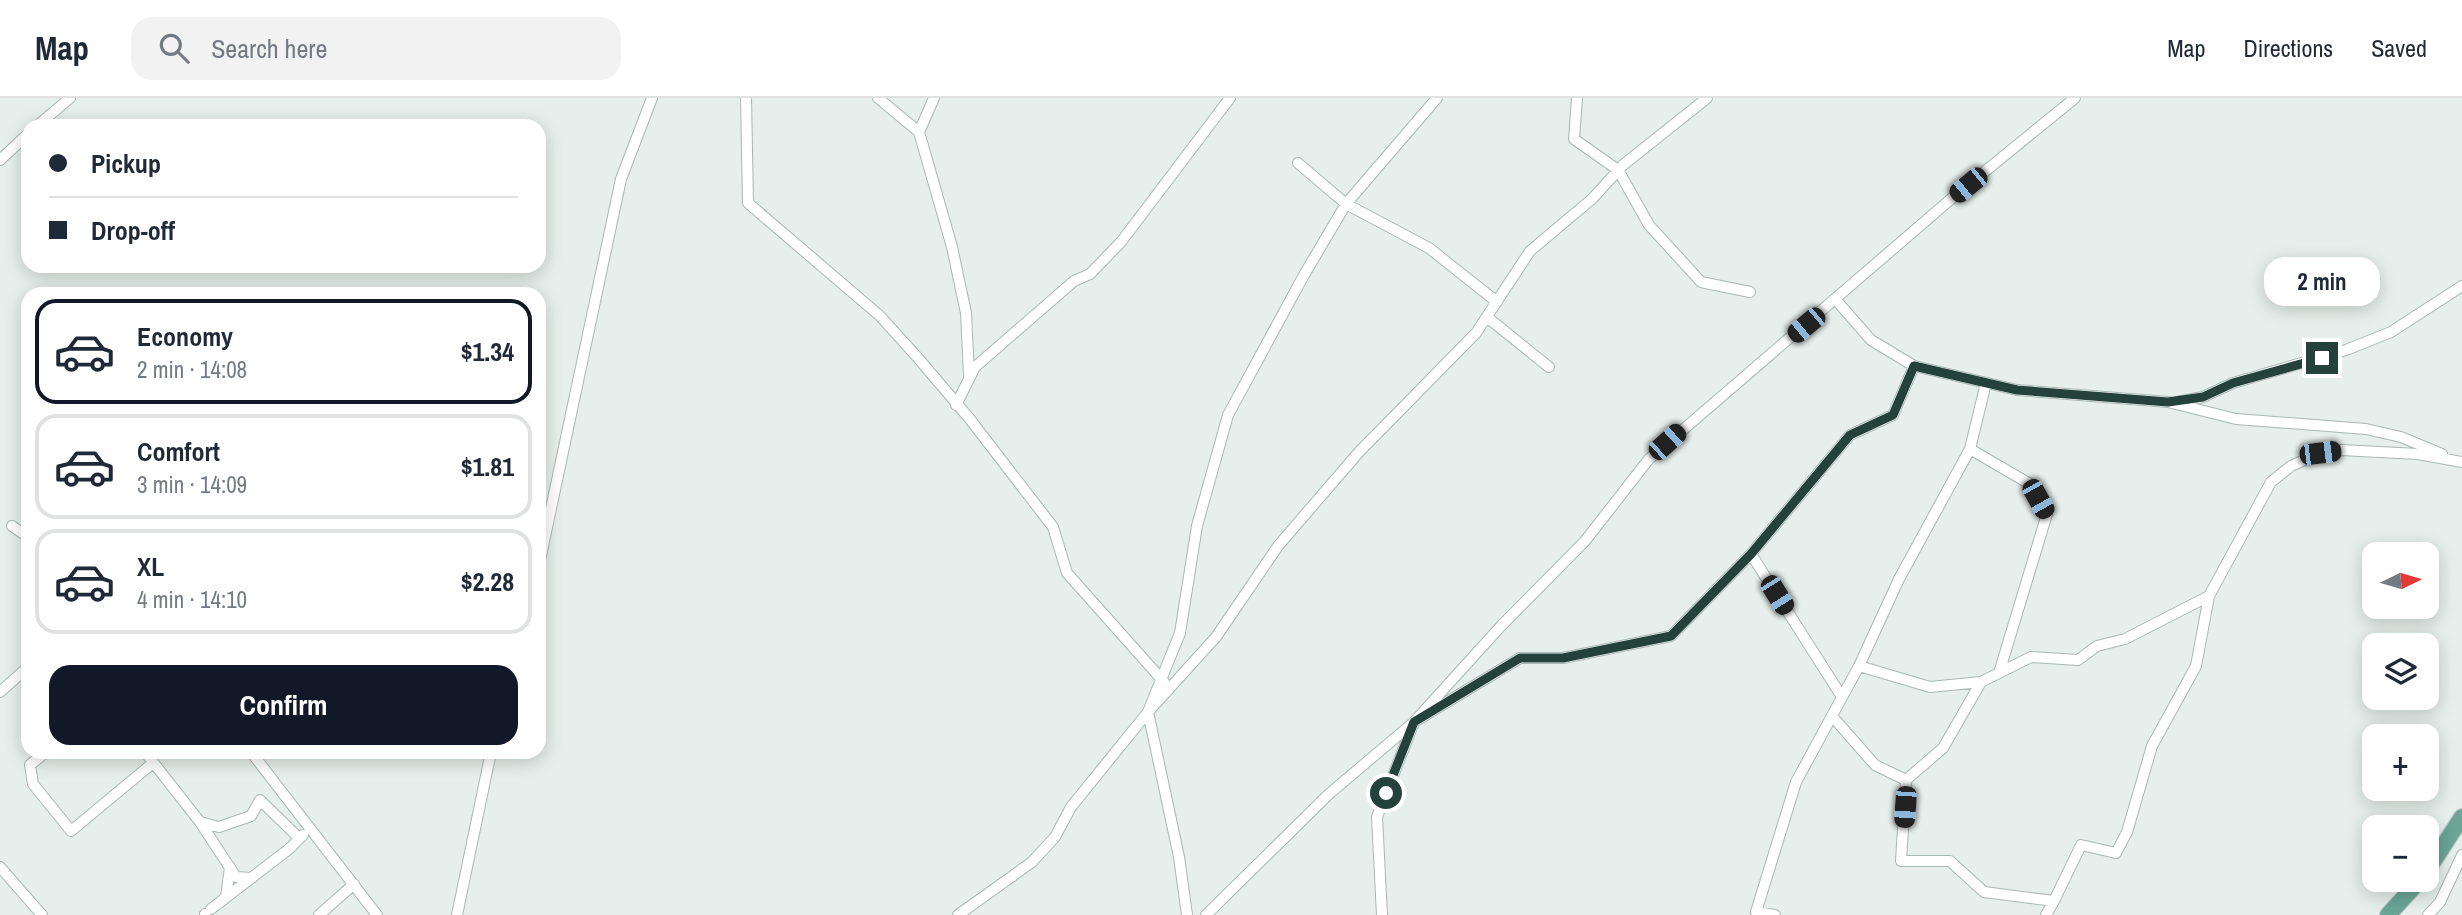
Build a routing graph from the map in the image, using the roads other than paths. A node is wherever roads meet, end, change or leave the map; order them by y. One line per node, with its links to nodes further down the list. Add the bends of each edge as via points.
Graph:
1 (70, 98): 11 (street)
2 (652, 98): 33 (street, via 621,179)
3 (746, 98): 28 (street, via 748,203 880,316)
4 (878, 98): 12 (street)
5 (934, 98): 12 (street)
6 (1230, 98): 25 (street, via 1113,250 975,367)
7 (1437, 98): 17 (street)
8 (1577, 98): 16 (street, via 1574,139)
9 (1707, 98): 16 (street)
10 (2075, 98): 20 (street)
11 (45, 119)
12 (919, 132): 25 (street, via 966,313)
13 (21, 140): 14 (street)
14 (0, 160)
15 (1298, 163): 17 (street)
16 (1618, 170): 19 (street, via 1649,226 1701,282); 21 (street, via 1592,199 1530,251)
17 (1346, 204): 21 (street, via 1429,248); 39 (street, via 1228,415 1197,526 1180,633)
18 (2462, 286): 27 (street, via 2390,332 2346,350 2233,383 2203,397)
19 (1750, 292)
20 (1836, 300): 24 (street, via 1871,340); 46 (street, via 1649,458 1585,541)
21 (1497, 302): 22 (street)
22 (1487, 317): 23 (street); 41 (street, via 1359,452 1278,546 1216,637)
23 (1549, 366)
24 (1914, 366): 26 (street); 34 (street, via 1893,415 1850,435)
25 (969, 377): 28 (street)
26 (1986, 383): 27 (street, via 2017,390); 29 (street)
27 (2168, 402): 30 (street, via 2236,419 2366,429)
28 (956, 405): 39 (street, via 1053,527 1067,573)
29 (1969, 449): 36 (street, via 1899,579); 38 (street, via 2030,484 2047,514)
30 (2462, 461): 35 (street, via 2341,450 2320,453 2291,466 2271,482)
31 (12, 526): 32 (street)
32 (21, 532)
33 (546, 532)
34 (1751, 554): 43 (street); 46 (street, via 1671,636 1563,658 1520,658)
35 (2209, 596): 38 (street, via 2125,639 2097,646 2078,660 2031,657); 65 (street, via 2196,666 2152,746 2127,832 2116,853 2081,845)
36 (1859, 666): 40 (street, via 1930,687); 43 (street)
37 (21, 673): 42 (street)
38 (1999, 673): 40 (street)
39 (1161, 679): 41 (street); 44 (street)
40 (1981, 682): 52 (street, via 1943,748)
41 (1169, 688): 44 (street)
42 (0, 692)
43 (1842, 697): 45 (street)
44 (1148, 712): 71 (street, via 1032,862); 72 (street, via 1179,857)
45 (1832, 716): 52 (street, via 1875,765); 75 (street, via 1796,782 1756,912)
46 (1414, 722): 73 (street, via 1329,794); 74 (street, via 1377,817)
47 (37, 759): 51 (street, via 30,765 33,784 71,831)
48 (150, 759): 51 (street)
49 (256, 759): 55 (street)
50 (490, 759): 70 (street)
51 (153, 763): 54 (street)
52 (1906, 780): 65 (street, via 1901,861 1950,861 1984,892)
53 (2462, 817): 57 (main road)
54 (200, 822): 56 (street, via 219,827 251,816 260,800); 60 (street)
55 (309, 828): 56 (street); 62 (street)
56 (299, 838): 61 (street)
57 (2439, 852)
58 (2462, 855): 78 (street, via 2440,902)
59 (0, 867): 67 (street)
60 (230, 867): 61 (street, via 236,877); 64 (street)
61 (251, 878): 64 (street)
62 (354, 884): 68 (street); 69 (street)
63 (2409, 892): 77 (main road)
64 (226, 898): 66 (street)
65 (2054, 901): 76 (street)
66 (207, 913)
67 (42, 915)
68 (319, 915)
69 (377, 915)
70 (457, 915)
71 (958, 915)
72 (1186, 915)
73 (1206, 915)
74 (1382, 915)
75 (1775, 915)
76 (2046, 915)
77 (2388, 915)
78 (2428, 915)

